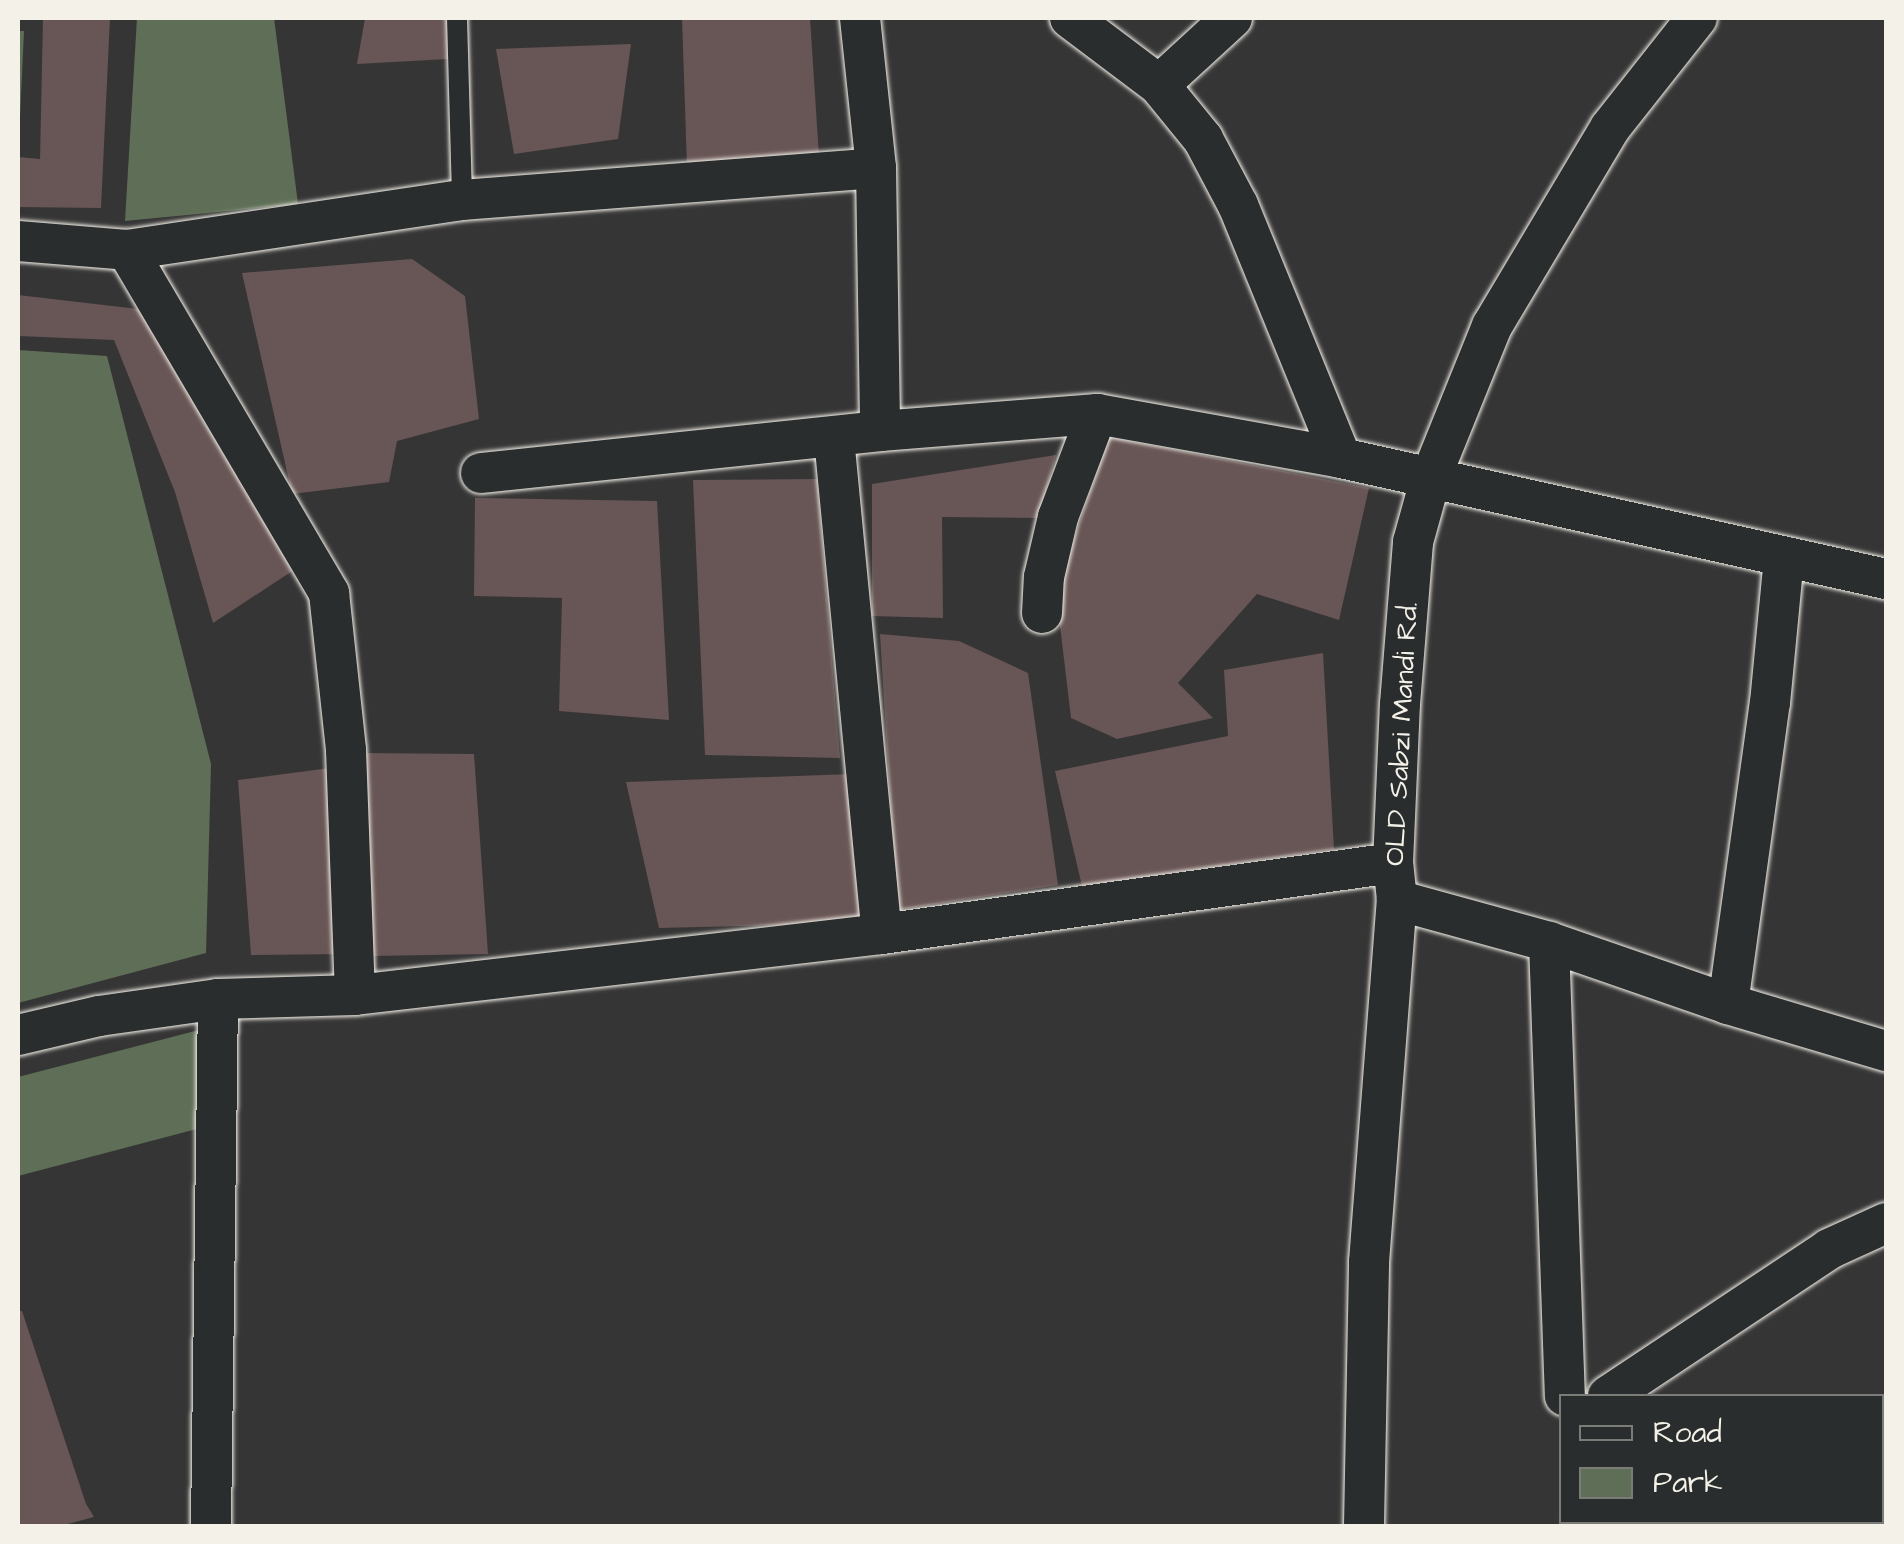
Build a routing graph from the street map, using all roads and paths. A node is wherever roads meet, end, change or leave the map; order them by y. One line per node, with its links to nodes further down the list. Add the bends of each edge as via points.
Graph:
1 (457, 18): 8 (lane)
2 (860, 18): 7 (street)
3 (1070, 18): 6 (street)
4 (1697, 18): 16 (street, OLD Sabzi Mandi Rd., via 1610,128 1492,326)
5 (1229, 19): 6 (street)
6 (1159, 84): 14 (street, via 1203,139 1238,205)
7 (876, 168): 8 (street); 12 (street)
8 (462, 200): 10 (street)
9 (18, 241): 10 (street)
10 (128, 250): 23 (street, via 329,593 346,750)
11 (1097, 414): 12 (street); 14 (street); 19 (street, via 1058,517)
12 (880, 431): 13 (street)
13 (834, 438): 15 (street); 21 (street)
14 (1341, 458): 16 (street)
15 (481, 473)
16 (1431, 477): 17 (street); 20 (street, OLD Sabzi Mandi Rd., via 1413,542)
17 (1784, 558): 18 (street); 25 (street)
18 (1886, 579)
19 (1042, 613)
20 (1395, 882): 21 (street); 22 (street); 32 (street, OLD Sabzi Mandi Rd., via 1369,1262)
21 (882, 934): 23 (street)
22 (1549, 942): 25 (street); 29 (street)
23 (355, 995): 24 (street)
24 (218, 1000): 26 (street); 31 (street)
25 (1728, 1004): 27 (street)
26 (18, 1035)
27 (1886, 1051)
28 (1886, 1223): 30 (street, via 1829,1249)
29 (1565, 1394)
30 (1611, 1394)
31 (211, 1526)
32 (1364, 1526)

